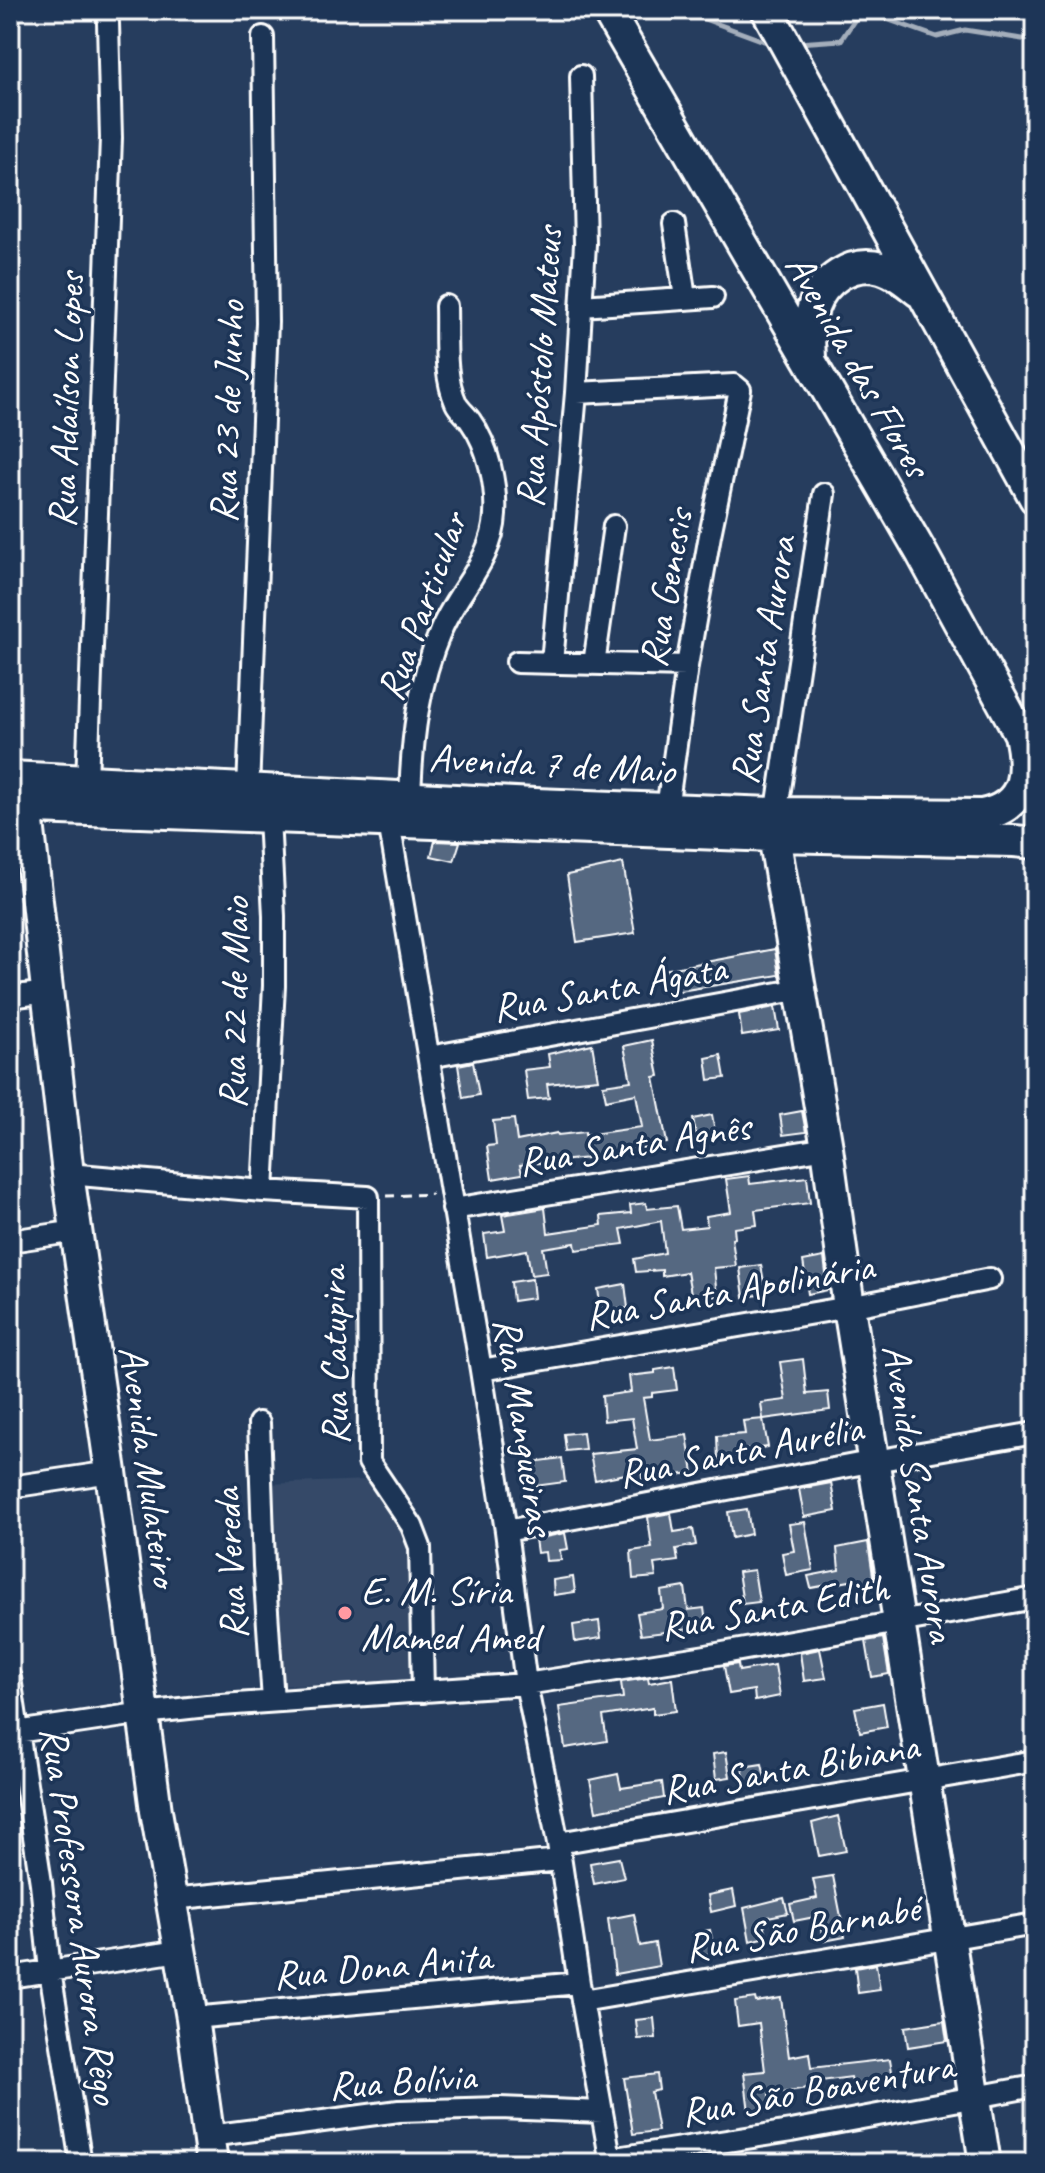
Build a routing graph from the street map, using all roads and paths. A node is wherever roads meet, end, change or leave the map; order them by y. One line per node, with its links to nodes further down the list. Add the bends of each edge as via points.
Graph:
1 (607, 10): 12 (main road, Avenida das Flores)
2 (767, 10): 7 (main road)
3 (108, 23): 23 (street, Rua Adaílson Lopes, via 111,138)
4 (263, 37): 24 (street, Rua 23 de Junho, via 267,322)
5 (581, 76): 11 (street, Rua Apóstolo Mateus)
6 (674, 224): 9 (street)
7 (923, 294): 12 (main road, via 880,268 862,267 831,279 813,308); 15 (main road)
8 (713, 297): 9 (street)
9 (685, 298): 11 (street)
10 (446, 306): 26 (street, Rua Particular, via 447,368 456,405 485,446 495,515 488,552 442,628 421,690)
11 (581, 306): 13 (street, Rua Apóstolo Mateus)
12 (810, 359): 21 (main road, Avenida das Flores)
13 (576, 393): 18 (street, Rua Apóstolo Mateus); 20 (street, Rua Genesis, via 734,385 740,390)
14 (824, 494): 29 (street, Rua Santa Aurora)
15 (1035, 498)
16 (614, 526): 19 (street)
17 (517, 662): 18 (street)
18 (552, 663): 19 (street)
19 (594, 664): 20 (street)
20 (687, 666): 27 (street, Rua Genesis)
21 (1019, 730): 22 (main road, Avenida das Flores); 29 (main road, Avenida 7 de Maio, via 1024,775 1014,796 993,813)
22 (1035, 763)
23 (87, 781): 24 (main road, Avenida 7 de Maio); 25 (main road, Avenida 7 de Maio)
24 (248, 789): 26 (main road, Avenida 7 de Maio)
25 (17, 792): 28 (main road, Avenida 7 de Maio); 32 (main road, Avenida Mulateiro)
26 (395, 805): 27 (main road, Avenida 7 de Maio); 28 (main road, Avenida 7 de Maio); 29 (main road, Avenida 7 de Maio); 34 (street, Rua Mangueiras)
27 (667, 809): 29 (main road, Avenida 7 de Maio)
28 (269, 817): 37 (street, Rua 22 de Maio, via 274,986)
29 (775, 824): 30 (main road, Avenida 7 de Maio); 31 (main road, Avenida Santa Aurora)
30 (1035, 843)
31 (801, 989): 34 (street, Rua Santa Ágata); 35 (main road, Avenida Santa Aurora)
32 (47, 992): 33 (street); 36 (main road, Avenida Mulateiro)
33 (10, 997)
34 (429, 1057): 39 (street, Rua Mangueiras)
35 (827, 1148): 39 (street, Rua Santa Agnês); 43 (main road, Avenida Santa Aurora)
36 (68, 1174): 37 (street); 40 (main road, Avenida Mulateiro)
37 (263, 1191): 38 (street)
38 (368, 1197): 39 (path); 55 (street, Rua Catupira, via 369,1462 418,1538)
39 (452, 1201): 44 (street, Rua Mangueiras)
40 (77, 1231): 41 (street); 48 (main road, Avenida Mulateiro)
41 (10, 1241)
42 (990, 1279): 43 (street, Rua Santa Apolinária)
43 (849, 1307): 44 (street, Rua Santa Apolinária); 47 (main road, Avenida Santa Aurora)
44 (481, 1370): 50 (street, Rua Mangueiras)
45 (259, 1423): 56 (street, Rua Vereda)
46 (1035, 1433): 47 (street, Rua Santa Aurélia)
47 (875, 1461): 50 (street, Rua Santa Aurélia); 52 (main road, Avenida Santa Aurora)
48 (111, 1472): 49 (street); 57 (main road, Avenida Mulateiro)
49 (10, 1487)
50 (506, 1531): 54 (street, Rua Mangueiras)
51 (1035, 1598): 52 (street, Rua Santa Edith)
52 (900, 1621): 54 (street, Rua Santa Edith); 60 (main road, Avenida Santa Aurora)
53 (10, 1678): 58 (street, Rua Professora Aurora Rêgo)
54 (526, 1684): 55 (street); 61 (street, Rua Mangueiras)
55 (423, 1692): 56 (street)
56 (273, 1701): 57 (street)
57 (144, 1713): 58 (street); 62 (main road, Avenida Mulateiro)
58 (14, 1733): 66 (street, Rua Professora Aurora Rêgo, via 41,1883)
59 (1035, 1761): 60 (street, Rua Santa Bibiana)
60 (924, 1781): 61 (street, Rua Santa Bibiana); 64 (main road, Avenida Santa Aurora)
61 (559, 1852): 62 (street, Rua Santa Bibiana); 68 (street, Rua Mangueiras)
62 (171, 1899): 65 (main road, Avenida Mulateiro)
63 (1035, 1924): 64 (street, Rua São Barnabé)
64 (948, 1939): 68 (street, Rua São Barnabé); 71 (main road, Avenida Santa Aurora)
65 (179, 1951): 66 (street); 69 (main road, Avenida Mulateiro)
66 (50, 1971): 67 (street); 75 (street, Rua Professora Aurora Rêgo)
67 (10, 1977)
68 (580, 1992): 69 (street, Rua Dona Anita); 72 (street, Rua Mangueiras)
69 (192, 2018): 73 (main road, Avenida Mulateiro)
70 (1035, 2086): 71 (street, Rua São Boaventura)
71 (974, 2097): 74 (street, Rua São Boaventura); 76 (main road, Avenida Santa Aurora)
72 (602, 2112): 73 (street, Rua Bolívia, via 399,2111); 74 (street, Rua Mangueiras)
73 (211, 2149)
74 (610, 2161)
75 (81, 2163)
76 (985, 2163)

